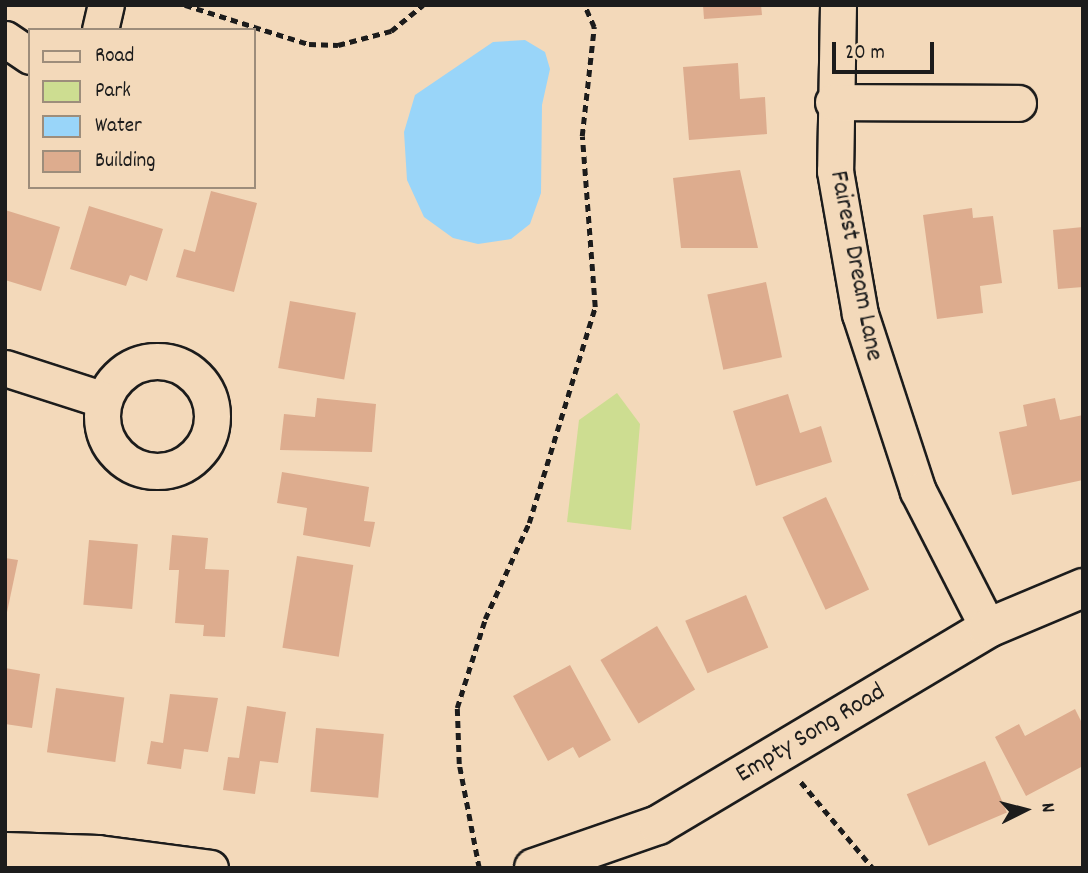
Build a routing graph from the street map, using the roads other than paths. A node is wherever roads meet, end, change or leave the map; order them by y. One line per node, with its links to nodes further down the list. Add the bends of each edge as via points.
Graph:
1 (106, 5): 3 (street)
2 (838, 5): 6 (street, Fairest Dream Lane)
3 (100, 28)
4 (5, 39): 5 (street)
5 (28, 55)
6 (833, 102): 7 (street); 11 (street, Fairest Dream Lane, via 846,241 875,372 918,491)
7 (1018, 103)
8 (5, 368): 9 (street)
9 (104, 400)
10 (1083, 588): 11 (street, Empty Song Road)
11 (988, 628): 14 (street, Empty Song Road, via 658,825)
12 (5, 850): 13 (street, via 97,853)
13 (210, 868)
14 (534, 868)

